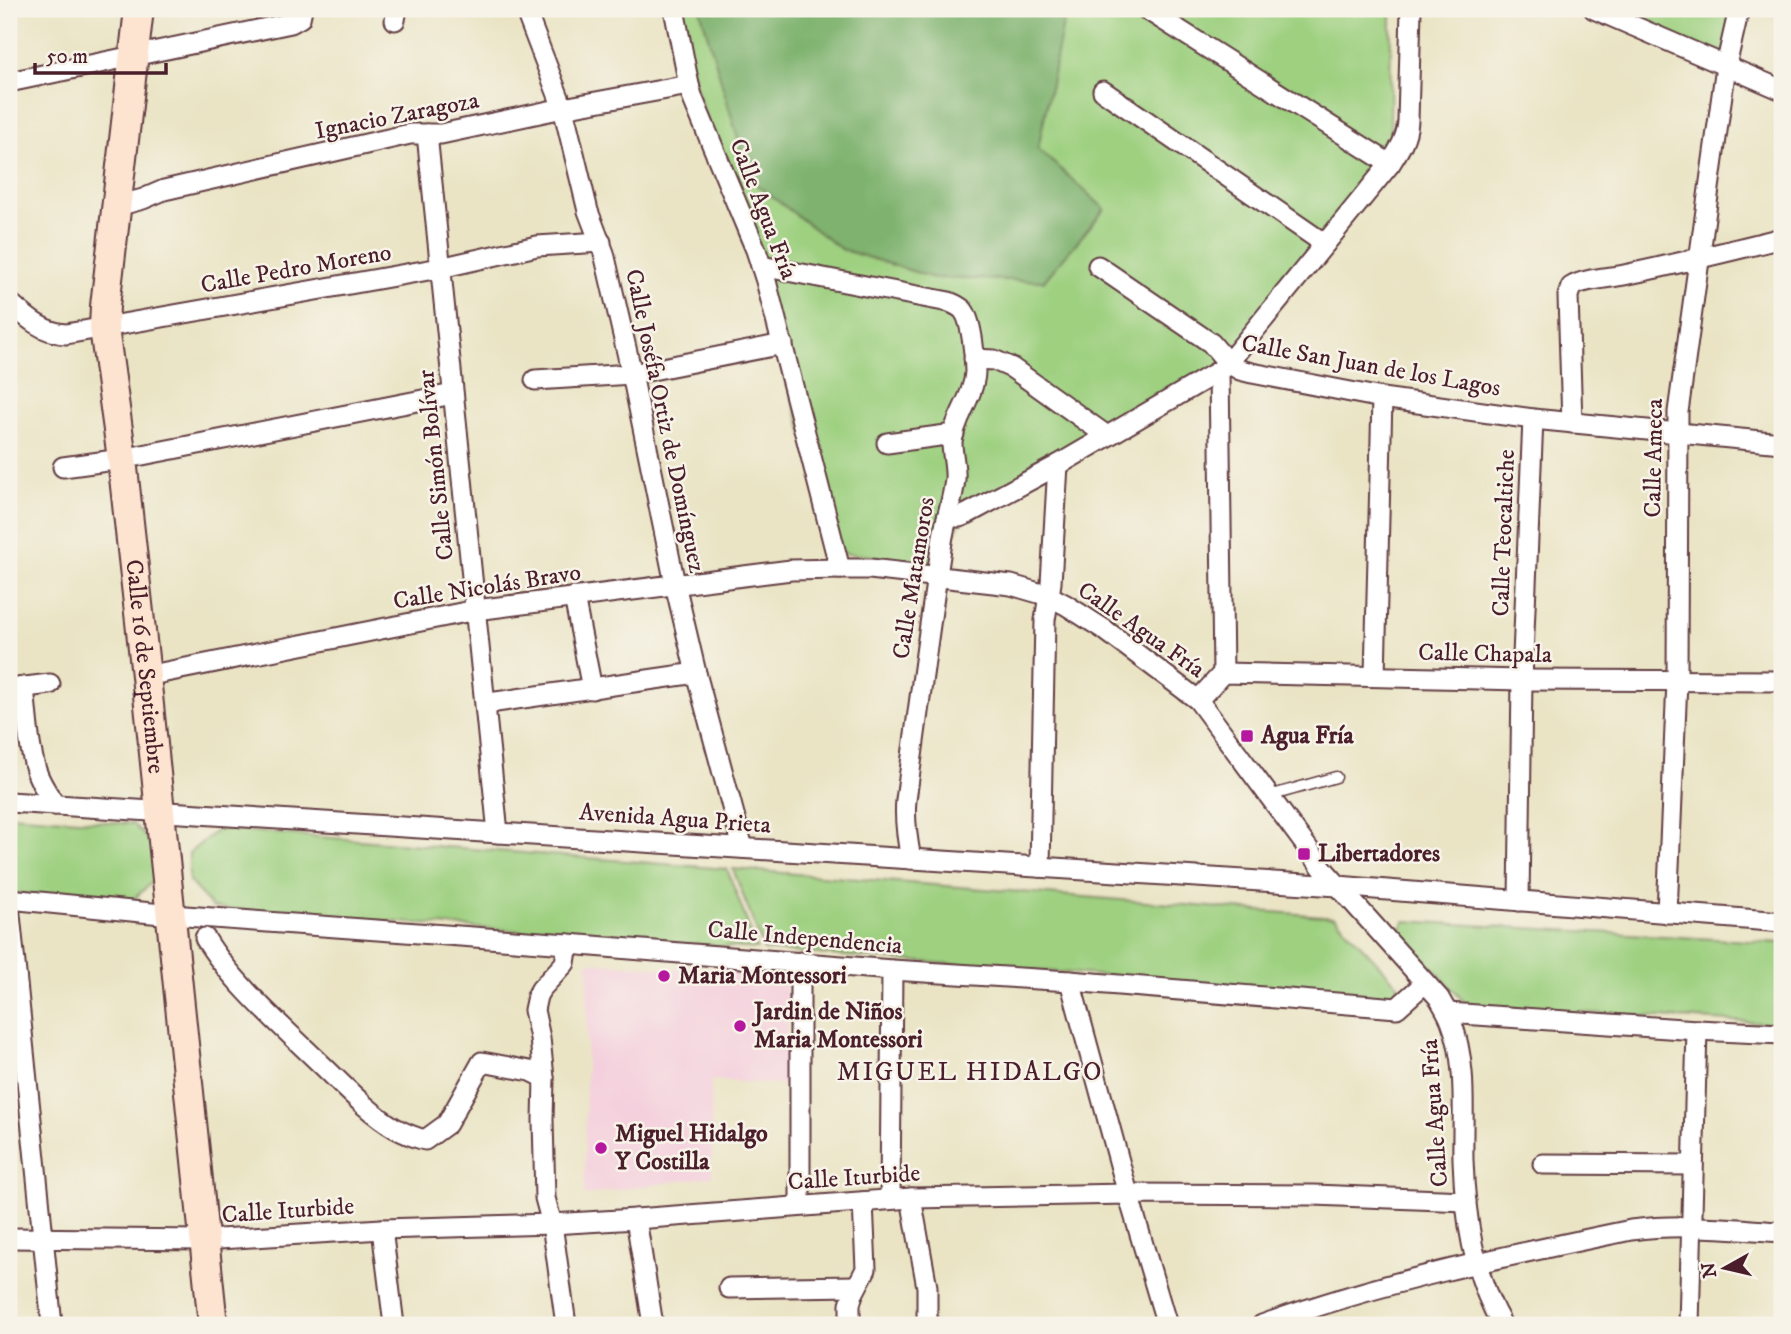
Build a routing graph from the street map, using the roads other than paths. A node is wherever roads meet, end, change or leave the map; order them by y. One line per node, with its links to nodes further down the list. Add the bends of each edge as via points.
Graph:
1 (139, 9): 9 (street, Calle 16 de Septiembre)
2 (525, 9): 15 (street, Calle Joséfa Ortiz de Domínguez)
3 (674, 9): 12 (street, Calle Agua Fría)
4 (1146, 9): 17 (street)
5 (1411, 9): 17 (street, via 1407,133)
6 (1594, 9): 10 (street)
7 (1739, 9): 10 (street, Calle Ameca)
8 (301, 13): 9 (street, via 291,23)
9 (133, 57): 11 (street); 18 (street, Calle 16 de Septiembre)
10 (1726, 66): 13 (street); 22 (street, Calle Ameca)
11 (9, 82)
12 (689, 85): 15 (street, Ignacio Zaragoza); 24 (street, Calle Agua Fría)
13 (1782, 90)
14 (1103, 91): 21 (street)
15 (563, 108): 16 (street, Ignacio Zaragoza); 20 (street, Calle Joséfa Ortiz de Domínguez, via 588,211)
16 (427, 134): 18 (street, Ignacio Zaragoza, via 410,134 164,190); 25 (street, Calle Simón Bolívar)
17 (1390, 164): 21 (street)
18 (117, 206): 27 (street, Calle 16 de Septiembre)
19 (1782, 238): 22 (street)
20 (601, 242): 25 (street, Calle Pedro Moreno, via 537,246); 31 (street, Calle Joséfa Ortiz de Domínguez)
21 (1325, 244): 30 (street)
22 (1699, 259): 36 (street, via 1571,287); 38 (street, Calle Ameca)
23 (1098, 266): 30 (street, via 1211,343)
24 (761, 267): 28 (street, Calle Agua Fría); 29 (street, Calle Matamoros, via 957,305 969,324)
25 (440, 268): 27 (street, Calle Pedro Moreno); 33 (street, Calle Simón Bolívar)
26 (9, 302): 27 (street, Calle Pedro Moreno, via 53,333)
27 (104, 328): 42 (street, Calle 16 de Septiembre)
28 (783, 344): 31 (street); 46 (street, Calle Agua Fría)
29 (974, 359): 37 (street, Calle Matamoros, via 973,383); 39 (street, via 994,360 1012,368)
30 (1224, 367): 34 (street, Calle San Juan de los Lagos); 39 (street, Calle San Juan de los Lagos); 53 (street)
31 (632, 374): 32 (street); 48 (street, Calle Joséfa Ortiz de Domínguez)
32 (535, 380)
33 (453, 394): 42 (street); 51 (street, Calle Simón Bolívar)
34 (1382, 398): 35 (street, Calle San Juan de los Lagos); 55 (street)
35 (1533, 419): 36 (street, Calle San Juan de los Lagos); 56 (street, Calle Teocaltiche)
36 (1572, 423): 38 (street, Calle San Juan de los Lagos)
37 (954, 434): 40 (street); 45 (street, Calle Matamoros, via 955,474)
38 (1677, 434): 41 (street, Calle San Juan de los Lagos); 57 (street, Calle Ameca)
39 (1107, 436): 43 (street, Calle San Juan de los Lagos)
40 (887, 443)
41 (1782, 443)
42 (122, 459): 44 (street); 54 (street, Calle 16 de Septiembre)
43 (1058, 465): 45 (street, Calle San Juan de los Lagos, via 967,514); 49 (street)
44 (63, 467)
45 (947, 517): 47 (street, Calle Matamoros)
46 (840, 569): 47 (street, Calle Agua Fría); 48 (street, Calle Nicolás Bravo)
47 (937, 576): 49 (street, Calle Agua Fría, via 1011,585); 71 (street, Calle Matamoros, via 905,800)
48 (675, 584): 50 (street, Calle Nicolás Bravo); 52 (street, Calle Joséfa Ortiz de Domínguez)
49 (1049, 596): 62 (street, Calle Agua Fría, via 1105,630); 72 (street)
50 (574, 597): 51 (street, Calle Nicolás Bravo); 61 (street)
51 (476, 610): 54 (street, Calle Nicolás Bravo); 63 (street, Calle Simón Bolívar)
52 (696, 673): 61 (street); 70 (street, Calle Joséfa Ortiz de Domínguez)
53 (1223, 673): 55 (street, Calle Chapala); 62 (street)
54 (146, 676): 68 (street, Calle 16 de Septiembre)
55 (1375, 676): 56 (street, Calle Chapala)
56 (1522, 680): 57 (street, Calle Chapala); 74 (street, Calle Teocaltiche)
57 (1677, 681): 58 (street, Calle Chapala); 76 (street, Calle Ameca)
58 (1782, 681)
59 (50, 684): 60 (street)
60 (16, 688): 67 (street, via 37,772)
61 (592, 689): 63 (street, via 496,702)
62 (1198, 700): 65 (street, Calle Agua Fría)
63 (486, 709): 69 (street, Calle Simón Bolívar)
64 (1336, 777): 65 (lane)
65 (1269, 796): 73 (street, Calle Agua Fría)
66 (9, 802): 67 (street, Avenida Agua Prieta)
67 (55, 805): 68 (street, Avenida Agua Prieta)
68 (161, 811): 69 (street, Avenida Agua Prieta); 77 (street, Calle 16 de Septiembre)
69 (498, 833): 70 (street, Avenida Agua Prieta)
70 (743, 848): 71 (street, Avenida Agua Prieta)
71 (911, 859): 72 (street, Avenida Agua Prieta)
72 (1040, 867): 73 (street, Avenida Agua Prieta)
73 (1338, 886): 74 (street, Avenida Agua Prieta); 84 (street, Calle Agua Fría)
74 (1519, 901): 76 (street, Avenida Agua Prieta)
75 (9, 902): 77 (street, Calle Independencia); 103 (street)
76 (1668, 913): 78 (street, Avenida Agua Prieta)
77 (172, 915): 80 (street, Calle Independencia); 104 (street, Calle 16 de Septiembre)
78 (1782, 922)
79 (205, 938): 88 (street, via 239,982 349,1092 394,1127 425,1140 447,1124 482,1062)
80 (568, 944): 81 (street, Calle Independencia); 88 (street, via 565,963 541,989 534,1005)
81 (800, 962): 82 (street, Calle Independencia); 96 (street)
82 (892, 970): 83 (street, Calle Independencia); 93 (street)
83 (1070, 981): 84 (street, Calle Independencia, via 1396,1008); 91 (street)
84 (1425, 983): 85 (street, Calle Agua Fría)
85 (1448, 1013): 86 (street); 94 (street, Calle Agua Fría, via 1461,1065)
86 (1696, 1030): 87 (street); 90 (street)
87 (1782, 1034)
88 (544, 1078): 98 (street, via 545,1198)
89 (1543, 1164): 90 (street)
90 (1692, 1165): 99 (street)
91 (1128, 1194): 92 (street, Calle Iturbide); 94 (street, Calle Iturbide); 115 (street)
92 (911, 1198): 93 (street, Calle Iturbide); 114 (street, via 927,1287)
93 (890, 1199): 95 (street, Calle Iturbide)
94 (1466, 1201): 105 (street, Calle Agua Fría)
95 (863, 1202): 96 (street, Calle Iturbide); 106 (street, via 866,1269)
96 (800, 1205): 97 (street, Calle Iturbide)
97 (636, 1219): 98 (street, Calle Iturbide); 112 (street)
98 (552, 1224): 100 (street, Calle Iturbide); 111 (street)
99 (1691, 1226): 101 (street); 105 (street, via 1631,1230); 118 (street)
100 (382, 1229): 104 (street, Calle Iturbide); 110 (street)
101 (1782, 1232)
102 (9, 1238): 103 (street, Calle Iturbide)
103 (43, 1240): 104 (street, Calle Iturbide); 108 (street)
104 (203, 1240): 109 (street, Calle 16 de Septiembre)
105 (1476, 1262): 116 (street, via 1353,1294); 117 (street, Calle Agua Fría)
106 (856, 1286): 107 (street); 113 (street)
107 (729, 1288)
108 (52, 1325)
109 (213, 1325)
110 (394, 1325)
111 (566, 1325)
112 (653, 1325)
113 (850, 1325)
114 (927, 1325)
115 (1167, 1325)
116 (1262, 1325)
117 (1502, 1325)
118 (1689, 1325)

